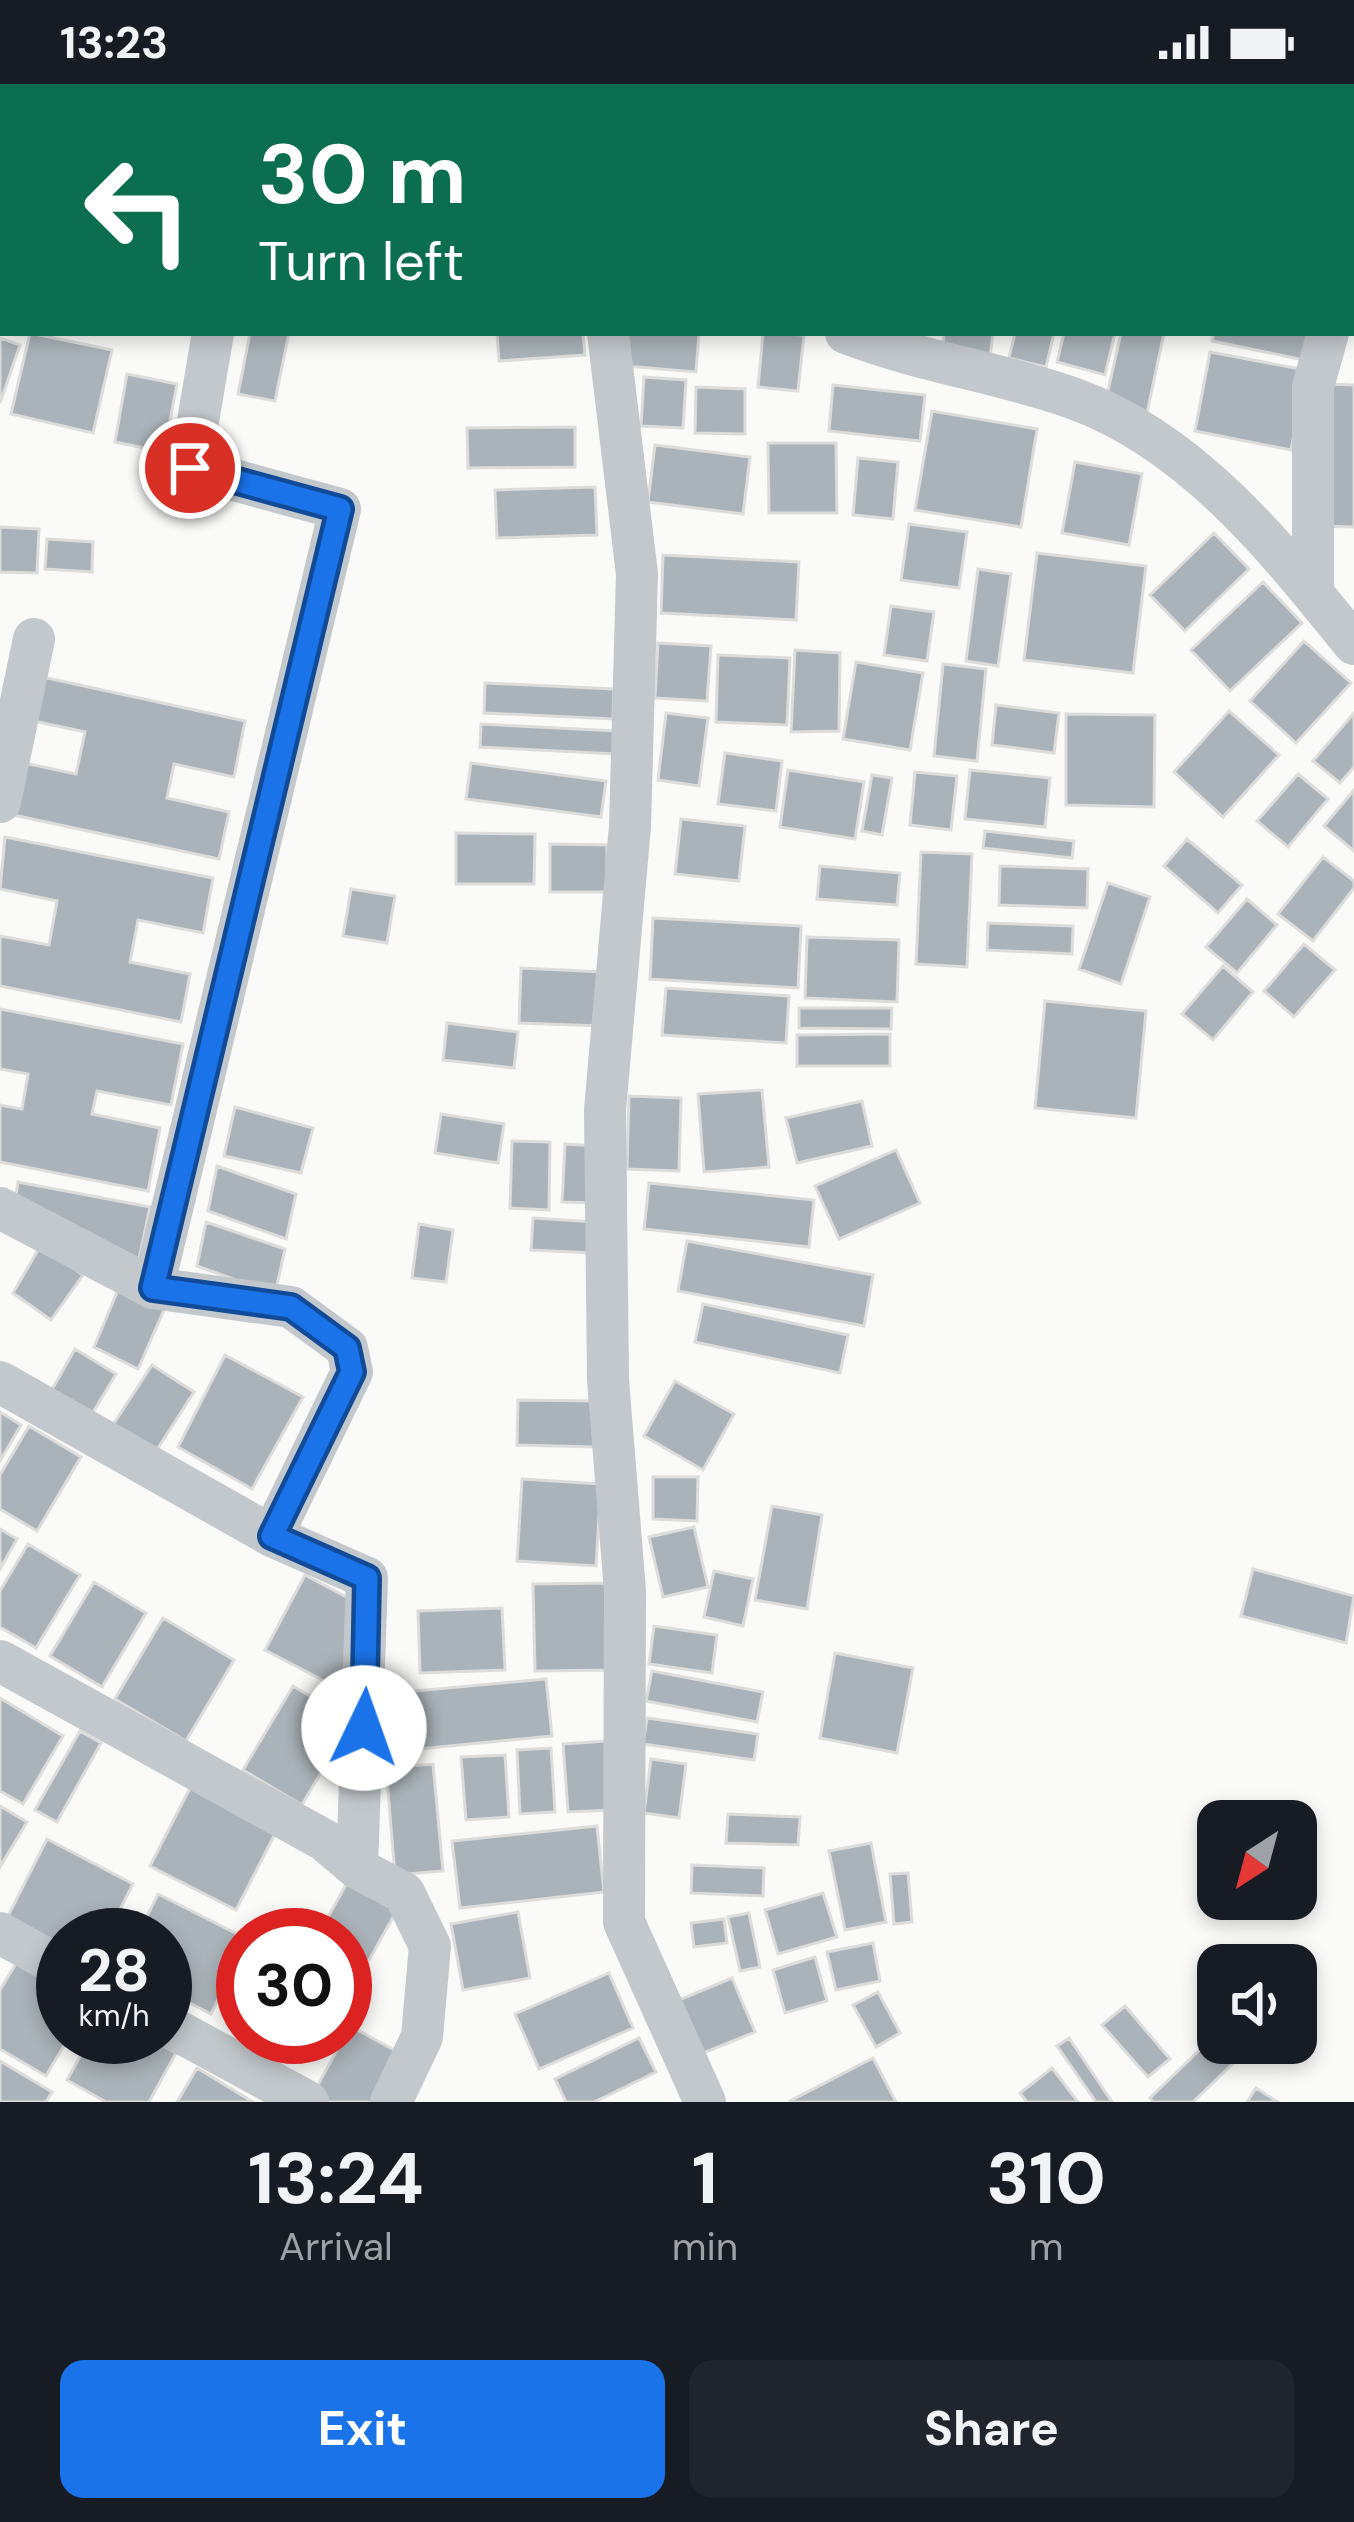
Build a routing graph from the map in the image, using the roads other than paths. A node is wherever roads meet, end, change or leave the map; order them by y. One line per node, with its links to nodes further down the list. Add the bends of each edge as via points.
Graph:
1 (212, 336): 10 (street, via 190,468 340,509)
2 (608, 336): 20 (street, via 637,574 630,826 605,1110 608,1380 625,1591 624,1922)
3 (854, 336): 5 (street, via 909,358 1076,399 1146,437 1226,495)
4 (1327, 336): 5 (street, via 1313,387)
5 (1313, 593): 7 (street)
6 (34, 639): 8 (street)
7 (1354, 644)
8 (0, 802)
9 (0, 1208): 10 (street)
10 (153, 1288): 12 (street, via 291,1307 347,1348 352,1372)
11 (0, 1382): 12 (street)
12 (272, 1536): 14 (street, via 367,1578 371,1589)
13 (0, 1661): 14 (street, via 324,1840)
14 (358, 1868): 19 (street, via 404,1892 430,1946 422,2037)
15 (0, 1933): 16 (street)
16 (36, 1952)
17 (192, 2039): 18 (street)
18 (308, 2102)
19 (391, 2102)
20 (705, 2102)

